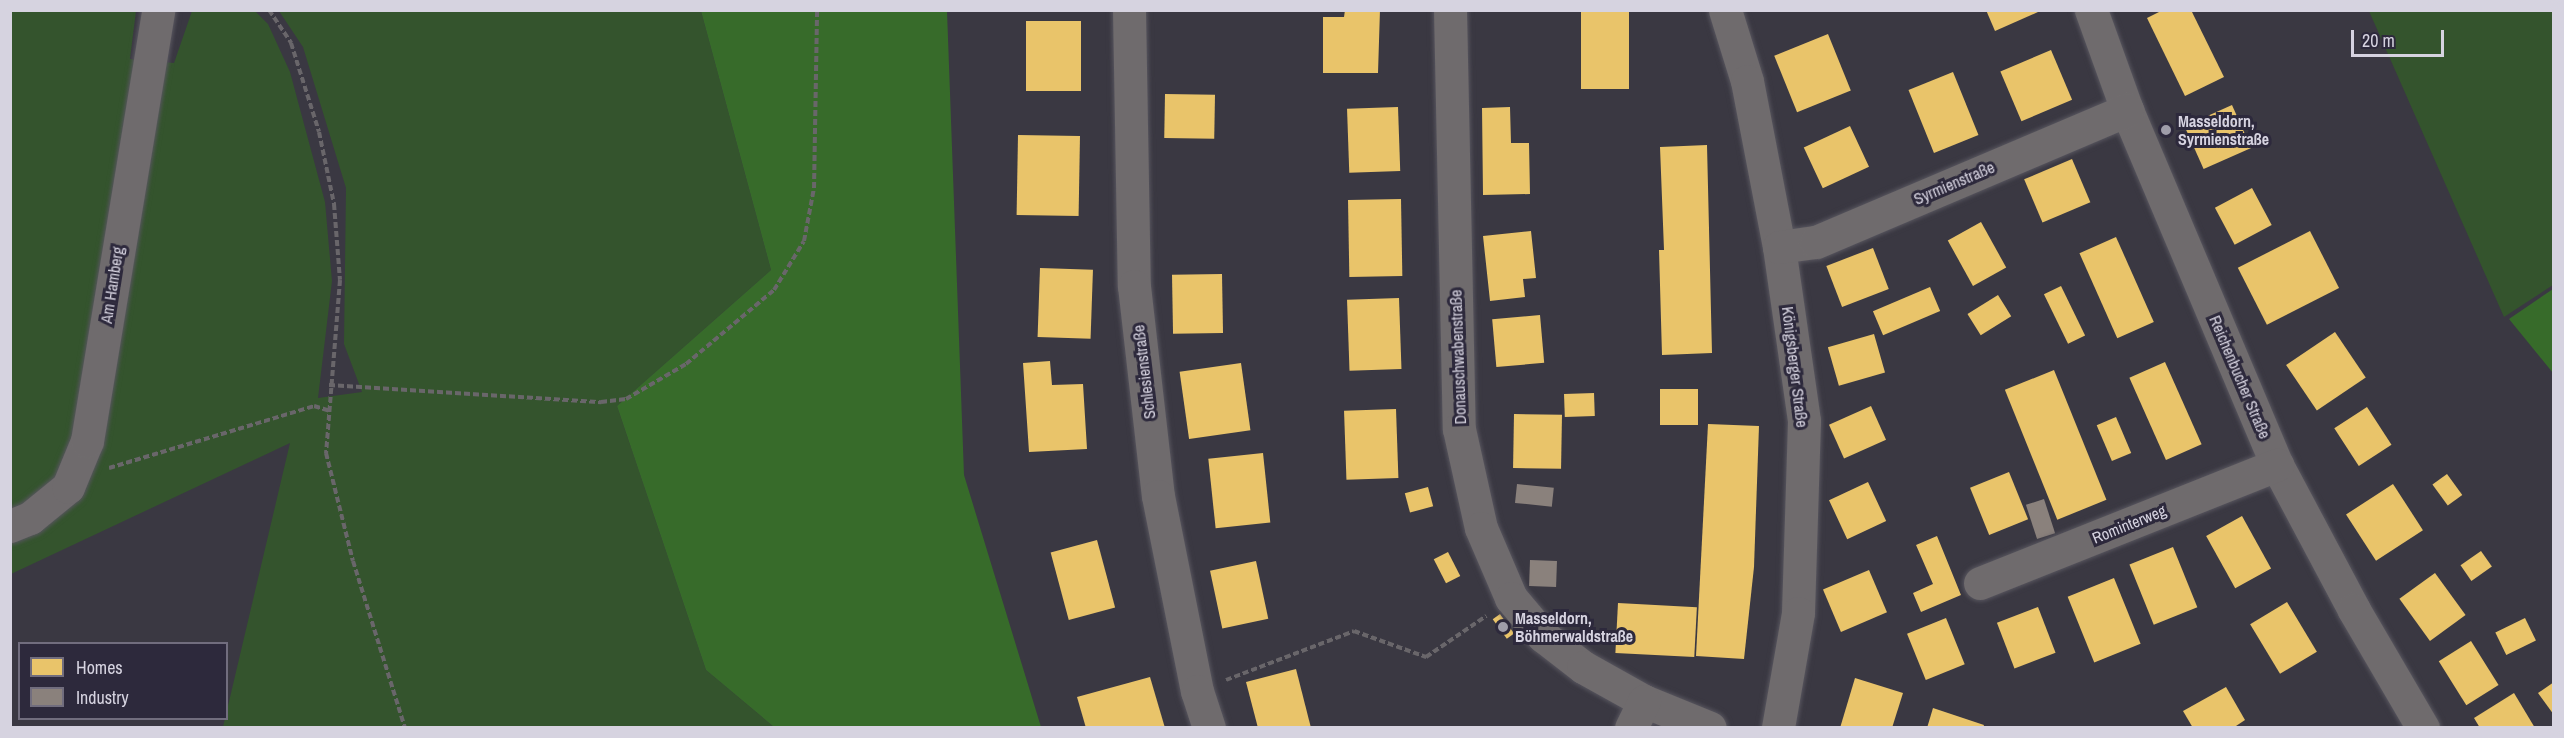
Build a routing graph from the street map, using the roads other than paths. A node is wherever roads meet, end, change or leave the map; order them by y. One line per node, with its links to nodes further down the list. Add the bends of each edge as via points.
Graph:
1 (158, 10): 9 (street, Am Hamberg, via 87,441 68,487 30,518)
2 (1129, 10): 12 (street, Schlesienstraße, via 1134,286 1158,496 1197,691)
3 (1450, 10): 11 (street, Donauschwabenstraße, via 1459,429 1481,528 1511,598 1543,636)
4 (1725, 10): 7 (street, Königsberger Straße, via 1747,81)
5 (2091, 10): 6 (street, Reichenbucher Straße)
6 (2127, 110): 7 (street, Syrmienstraße, via 1816,242); 8 (street, Reichenbucher Straße)
7 (1779, 247): 14 (street, Königsberger Straße, via 1804,421 1798,613)
8 (2277, 465): 10 (street, Rominterweg); 15 (street, Reichenbucher Straße, via 2354,610)
9 (10, 526)
10 (1980, 583)
11 (1637, 714): 13 (street, Donauschwabenstraße)
12 (1209, 728)
13 (1710, 728)
14 (1778, 728)
15 (2423, 728)

